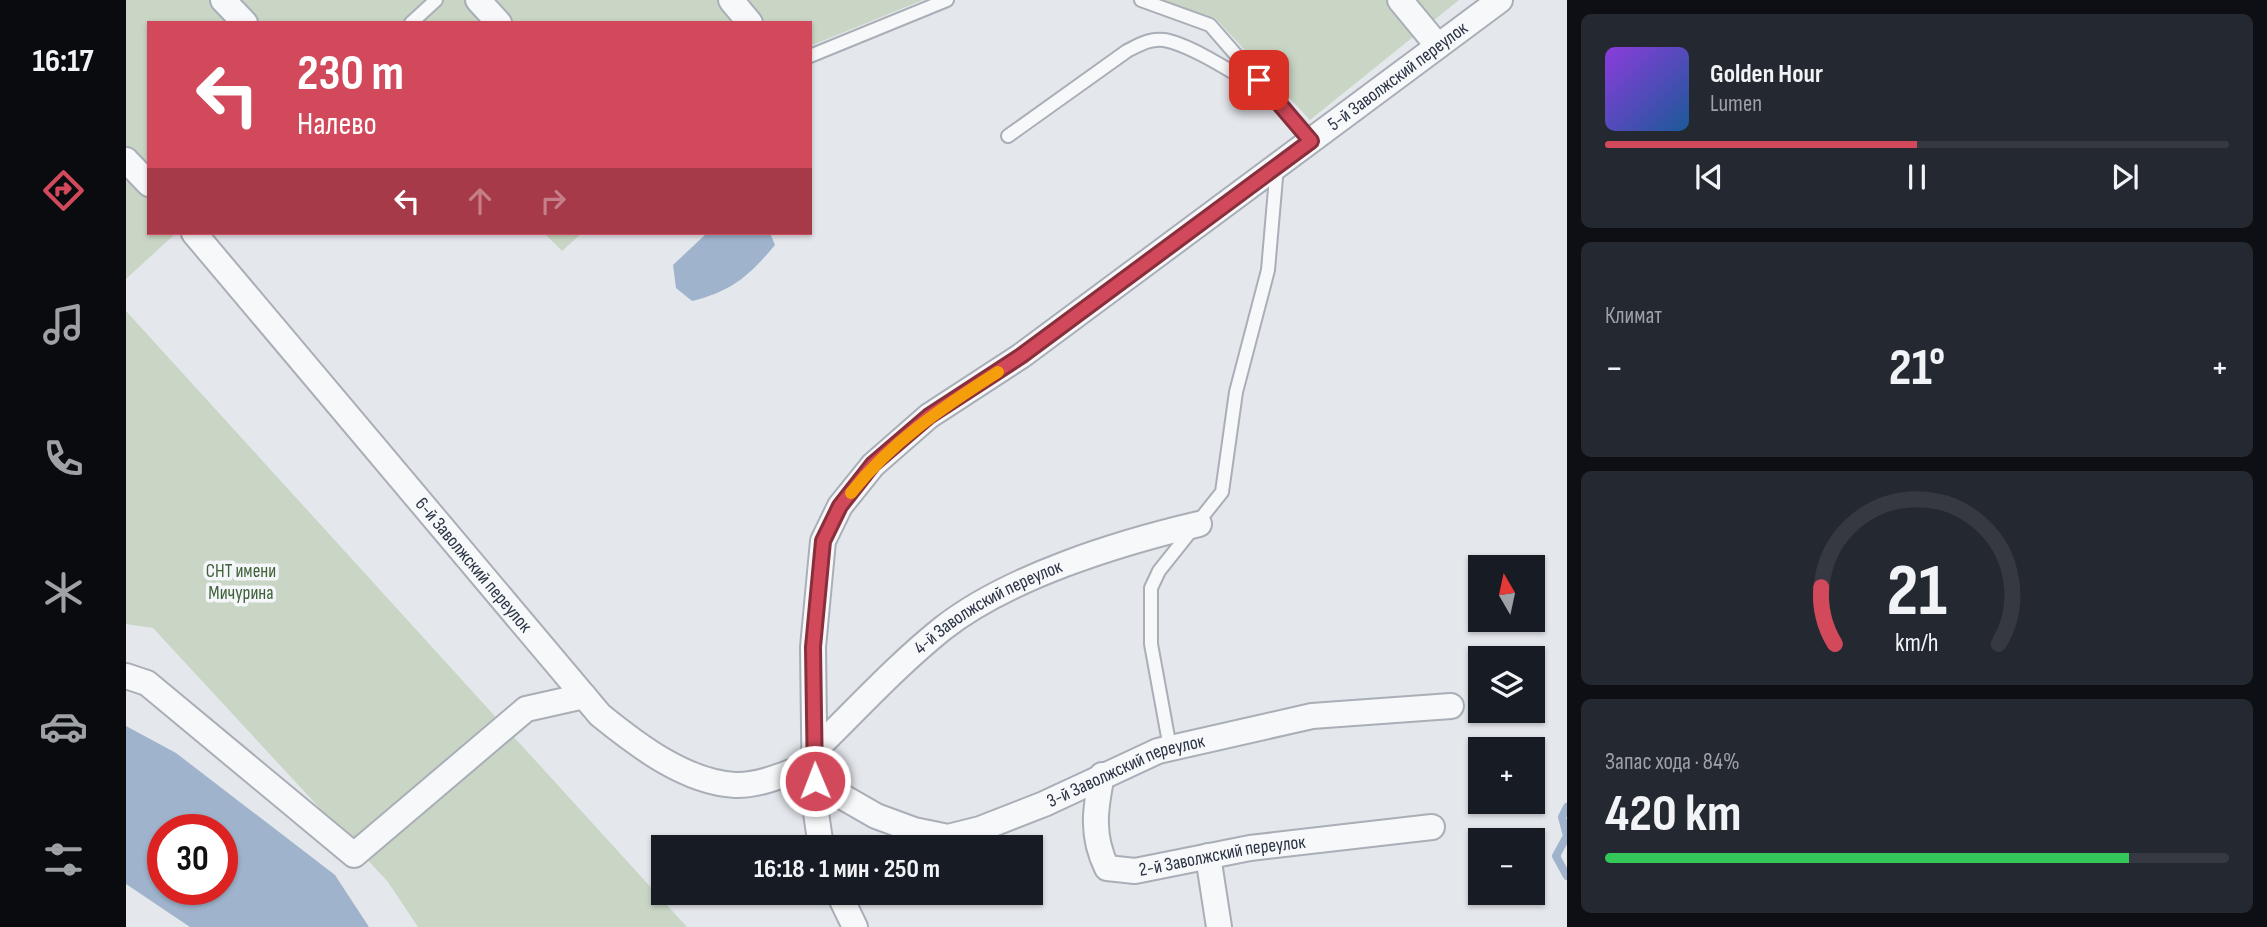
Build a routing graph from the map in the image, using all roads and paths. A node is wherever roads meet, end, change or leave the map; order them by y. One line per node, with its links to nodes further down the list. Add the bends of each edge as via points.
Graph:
1 (223, 0): 9 (street)
2 (436, 0): 10 (lane)
3 (478, 0): 11 (street)
4 (731, 0): 12 (street)
5 (947, 0): 14 (lane)
6 (1142, 0): 15 (lane, via 1210,25)
7 (1400, 0): 13 (street)
8 (1500, 0): 13 (street, 5-й Заволжский переулок)
9 (243, 21)
10 (413, 21)
11 (497, 21)
12 (748, 21)
13 (1438, 46): 17 (street, 5-й Заволжский переулок)
14 (812, 56)
15 (1276, 98): 16 (lane, via 1183,46 1162,40 1146,42); 17 (lane)
16 (1008, 136)
17 (1311, 141): 19 (street, 5-й Заволжский переулок)
18 (126, 160): 20 (street)
19 (1277, 166): 22 (lane, via 1268,270 1236,392 1222,492); 28 (street, 5-й Заволжский переулок, via 1021,356 929,416 873,464 840,506 823,541 813,647)
20 (147, 182)
21 (196, 235): 25 (street, 6-й Заволжский переулок)
22 (1199, 524): 27 (lane, via 1159,570 1151,588 1151,643); 28 (street, 4-й Заволжский переулок, via 1123,542 988,600 943,628)
23 (126, 661): 24 (lane)
24 (136, 680): 25 (street, via 354,855 526,709)
25 (584, 696): 28 (street, 6-й Заволжский переулок, via 640,747 708,778 736,785)
26 (1451, 706): 27 (street, 3-й Заволжский переулок, via 1312,716)
27 (1170, 748): 29 (street, 3-й Заволжский переулок)
28 (814, 765): 29 (street, 3-й Заволжский переулок, via 876,816 948,836 980,830); 31 (street, 5-й Заволжский переулок)
29 (1102, 775): 32 (street, 2-й Заволжский переулок, via 1094,818 1098,849 1107,868 1135,871)
30 (1432, 827): 32 (street, 2-й Заволжский переулок)
31 (820, 835)
32 (1208, 856): 35 (street)
33 (844, 905): 34 (street)
34 (855, 927)
35 (1219, 927)

